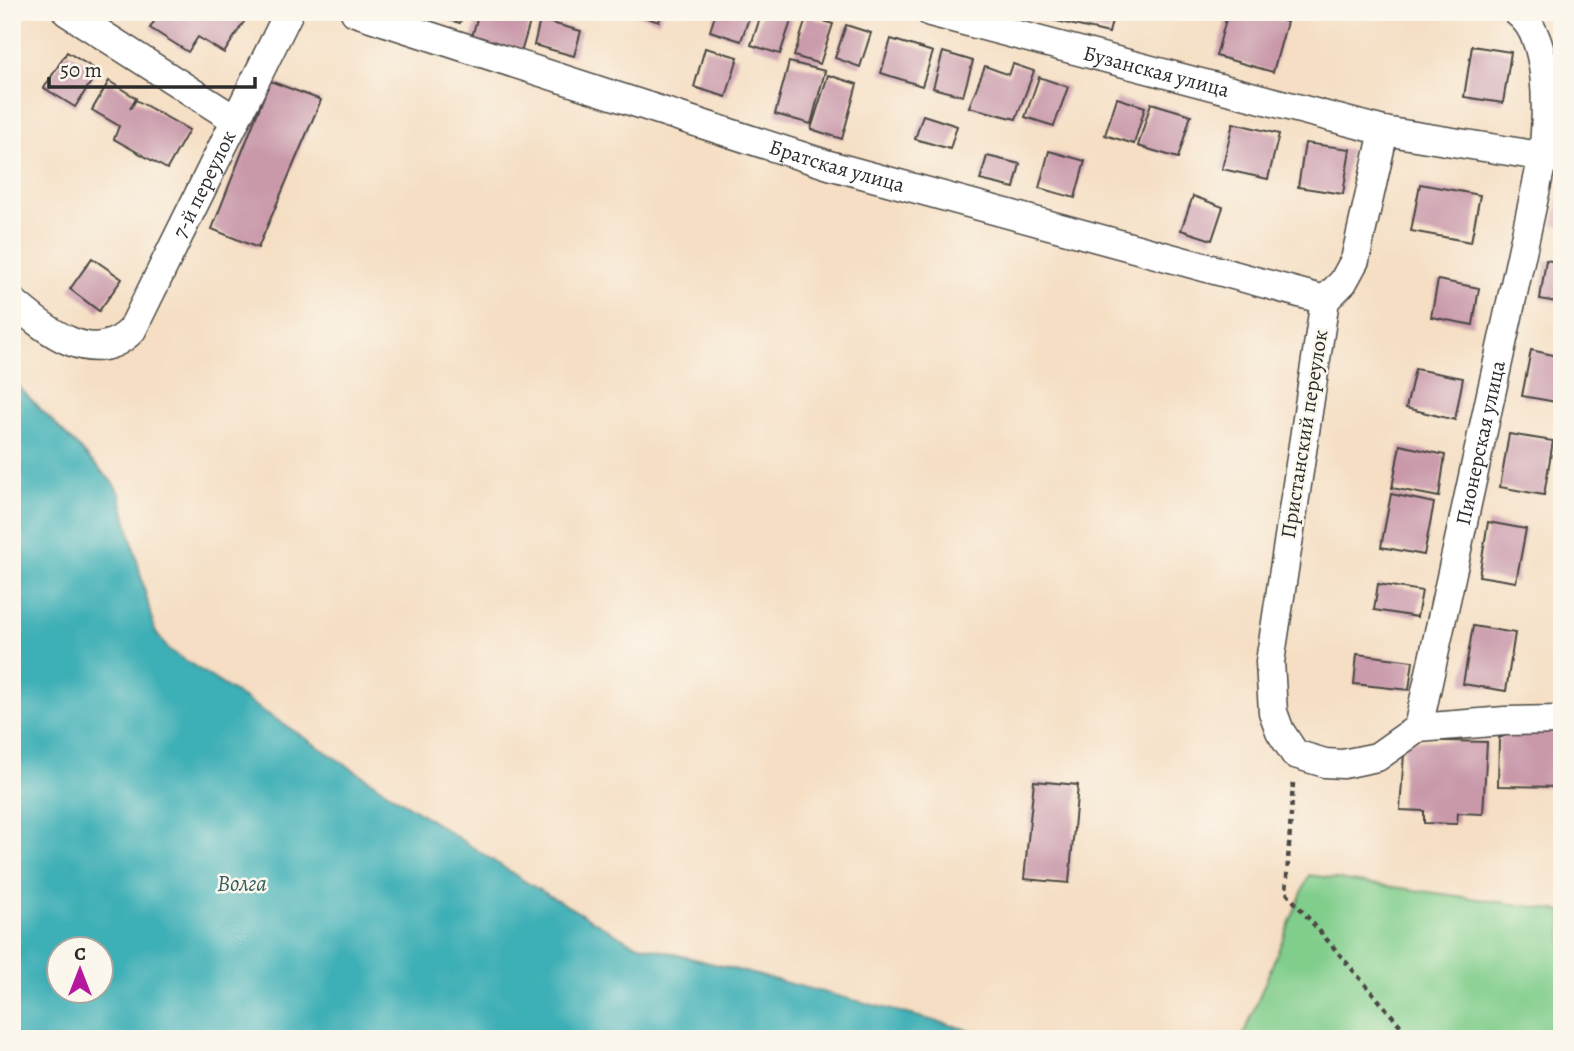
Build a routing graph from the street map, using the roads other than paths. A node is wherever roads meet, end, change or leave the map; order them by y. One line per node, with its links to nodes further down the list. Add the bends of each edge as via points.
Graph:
1 (67, 12): 6 (street)
2 (289, 12): 6 (street, 7-й переулок)
3 (355, 12): 9 (street, Братская улица, via 829,165)
4 (930, 12): 7 (street, Бузанская улица)
5 (1517, 12): 8 (street, Пионерская улица, via 1535,40)
6 (234, 118): 10 (street, 7-й переулок, via 132,330 122,340 94,347 59,338)
7 (1384, 131): 8 (street, Бузанская улица); 9 (street, Пристанский переулок, via 1355,260 1343,282)
8 (1553, 158): 12 (street, Пионерская улица)
9 (1325, 300): 12 (street, Пристанский переулок, via 1270,662 1273,712 1292,750 1325,763 1377,757)
10 (12, 301)
11 (1562, 720): 12 (street)
12 (1418, 728)

